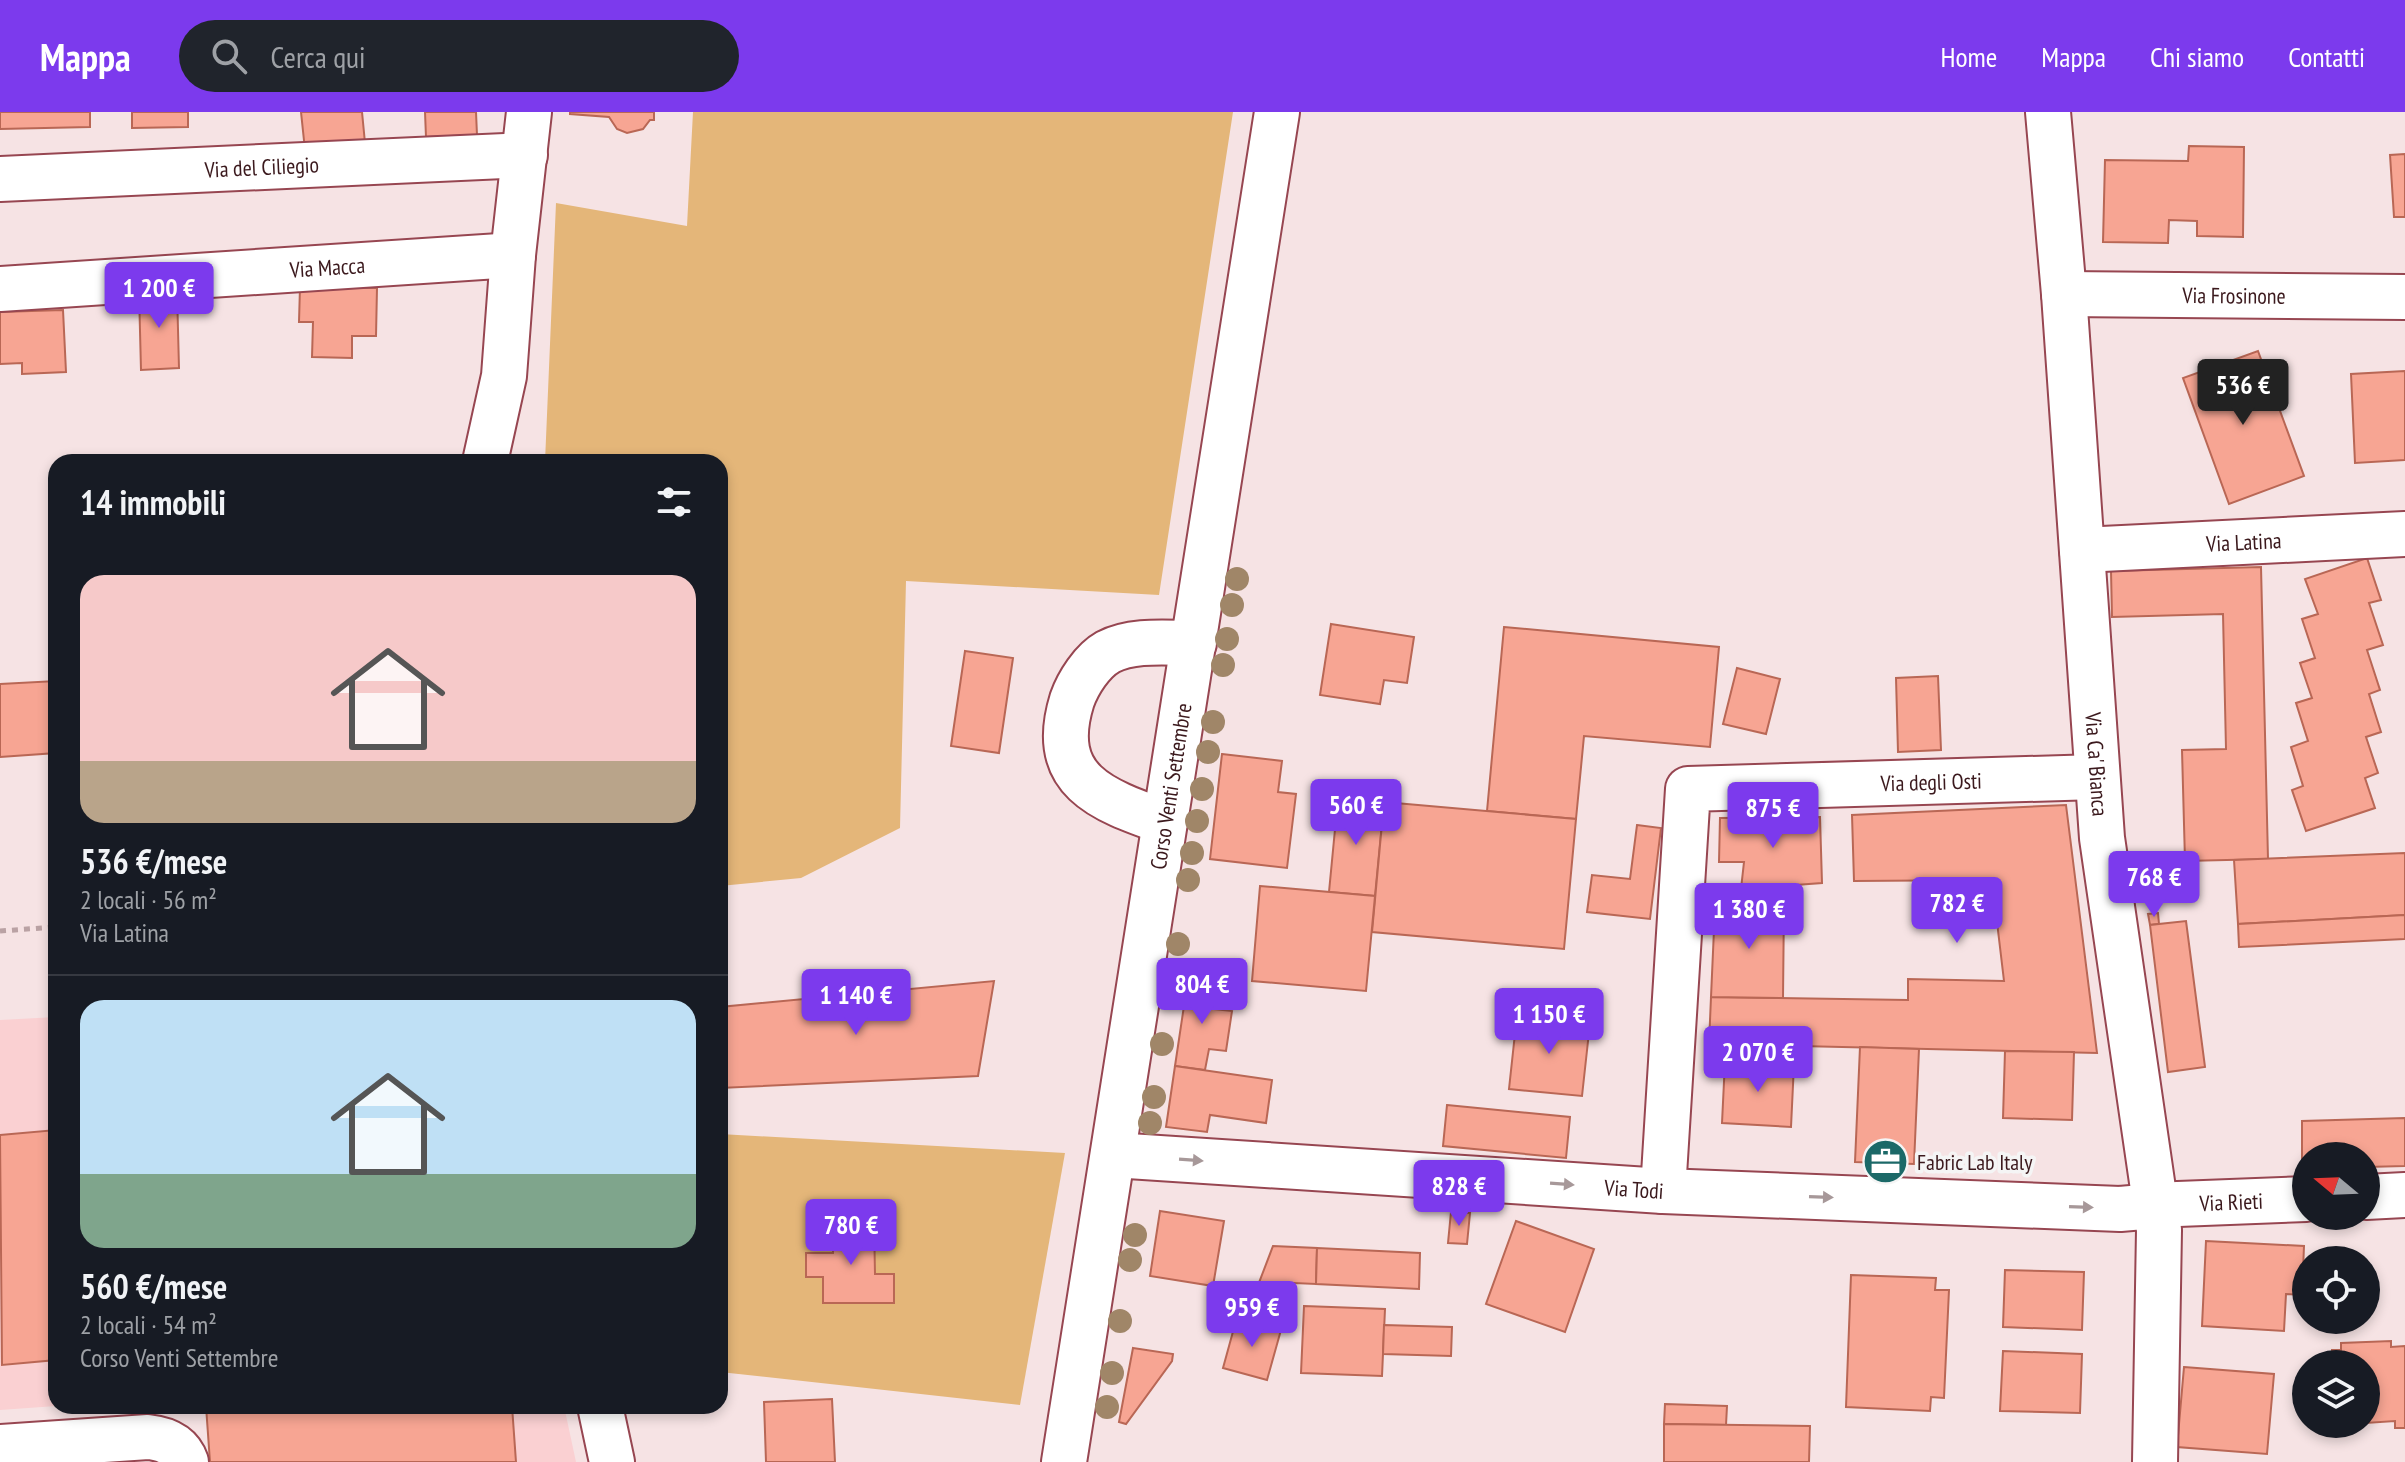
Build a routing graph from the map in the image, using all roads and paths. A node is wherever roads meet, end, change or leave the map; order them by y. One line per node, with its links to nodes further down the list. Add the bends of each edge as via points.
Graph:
1 (529, 112): 4 (street)
2 (1277, 112): 13 (street, Corso Venti Settembre)
3 (2048, 112): 8 (street, Via Ca' Bianca)
4 (525, 155): 5 (street, Via del Ciliegio); 6 (street)
5 (0, 179)
6 (513, 255): 7 (street, Via Macca); 10 (street, via 504,376)
7 (0, 289)
8 (2064, 294): 9 (street, Via Frosinone); 12 (street, Via Ca' Bianca)
9 (2405, 297)
10 (487, 454)
11 (2405, 534): 12 (street, Via Latina)
12 (2082, 550): 14 (street, Via Ca' Bianca)
13 (1194, 643): 15 (street, Corso Venti Settembre); 15 (street, via 1144,644 1109,652 1084,677 1068,713 1065,743 1082,780 1117,805)
14 (2097, 777): 19 (street, Via degli Osti, via 1688,789); 23 (street, Via Ca' Bianca, via 2103,856)
15 (1165, 822): 18 (street, Corso Venti Settembre)
16 (48, 928): 17 (path)
17 (0, 931)
18 (1113, 1155): 19 (street, Via Todi, one-way to 19); 28 (street, Corso Venti Settembre)
19 (1663, 1191): 23 (street, Via Todi, one-way to 23, via 2120,1209)
20 (2405, 1195): 21 (street)
21 (2380, 1196)
22 (2292, 1200): 23 (street, Via Rieti)
23 (2157, 1206): 29 (street, Via Ca' Bianca)
24 (602, 1414): 27 (street)
25 (0, 1447): 26 (street, via 148,1437 173,1444)
26 (186, 1462)
27 (612, 1462)
28 (1064, 1462)
29 (2155, 1462)

